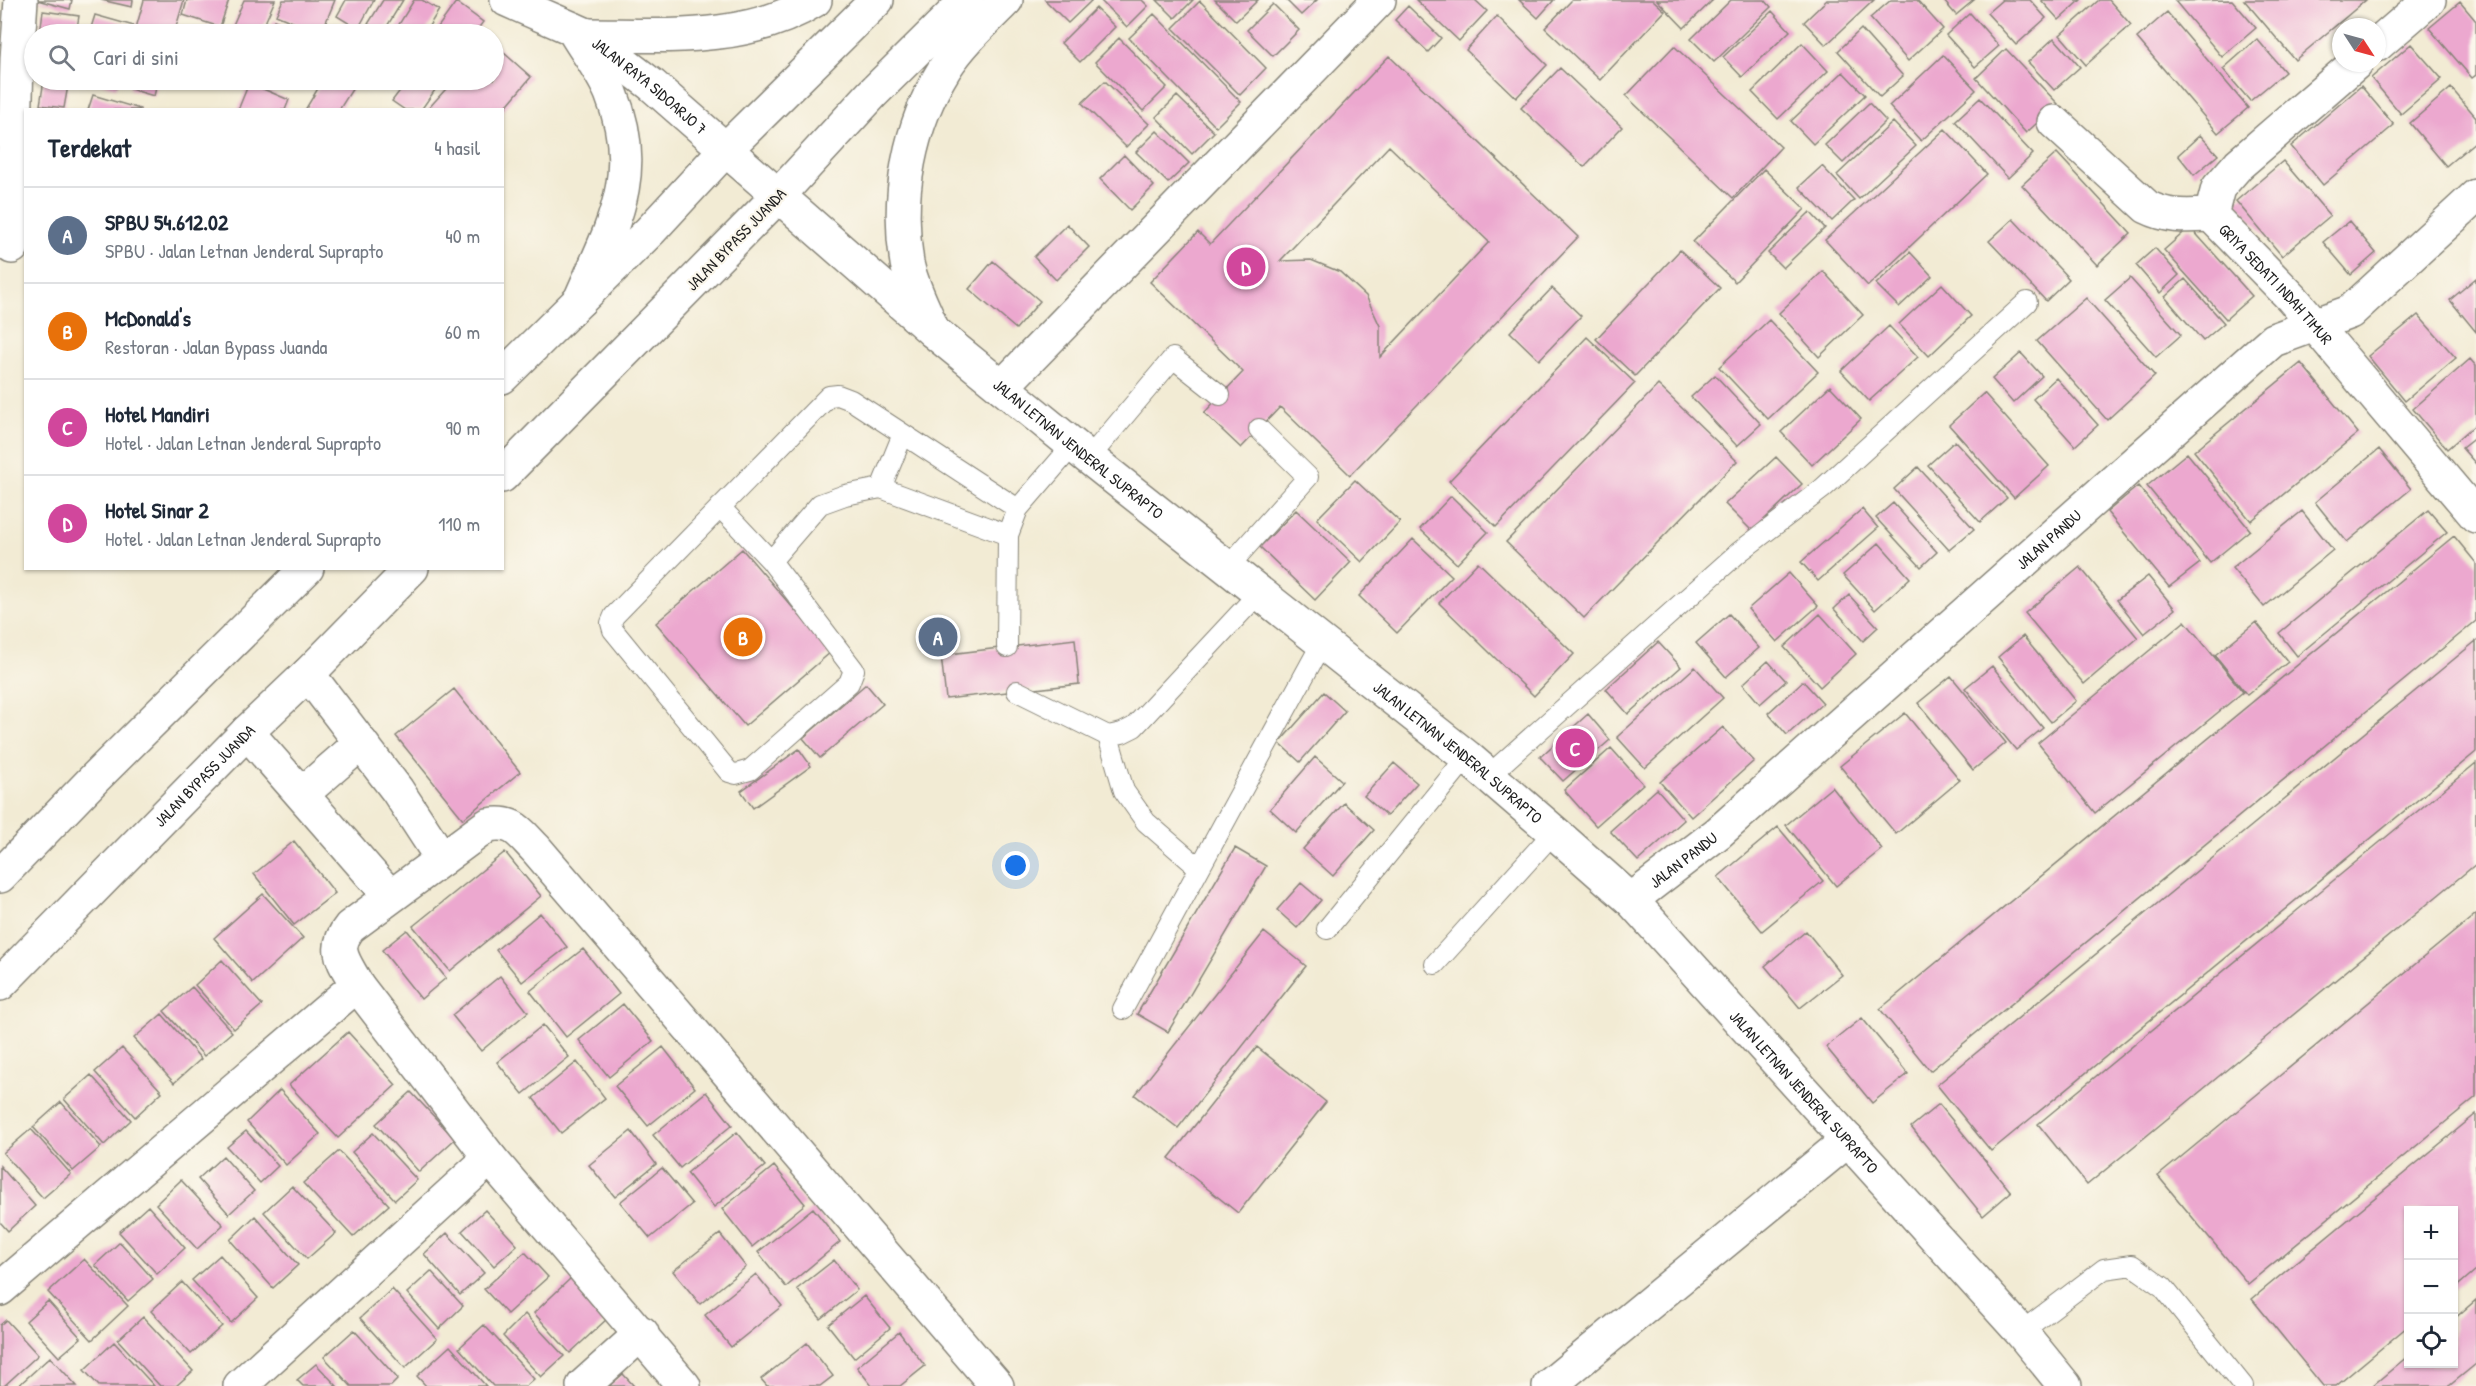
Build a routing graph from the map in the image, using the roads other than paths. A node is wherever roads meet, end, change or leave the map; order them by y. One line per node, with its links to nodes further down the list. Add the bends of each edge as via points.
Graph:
1 (21, 0): 17 (main road)
2 (507, 0): 9 (main road, JALAN RAYA SIDOARJO 7)
3 (815, 0): 9 (main road, via 753,27 720,32)
4 (877, 0): 13 (main road)
5 (967, 0): 14 (main road, JALAN BYPASS JUANDA, via 872,94)
6 (1006, 0): 21 (main road, via 945,68 907,158 907,264)
7 (1379, 0): 23 (main road)
8 (2429, 0): 10 (main road)
9 (580, 32): 13 (main road, JALAN RAYA SIDOARJO 7, via 652,85); 18 (main road, via 610,91 625,138 625,182 615,219)
10 (2386, 37)
11 (2346, 72): 16 (main road, GRIYA SEDATI INDAH TIMUR, via 2239,164 2218,188)
12 (2054, 122): 16 (main road, via 2147,207 2176,217)
13 (725, 150): 14 (main road, JALAN RAYA SIDOARJO 7); 18 (main road)
14 (778, 196): 21 (main road, JALAN LETNAN JENDERAL SUPRAPTO); 28 (main road, JALAN BYPASS JUANDA)
15 (2476, 196): 20 (main road, JALAN PANDU, via 2350,312)
16 (2211, 215): 20 (main road, GRIYA SEDATI INDAH TIMUR)
17 (12, 247)
18 (580, 300): 22 (main road)
19 (2026, 302): 46 (lane, via 1822,489)
20 (2315, 326): 32 (main road, GRIYA SEDATI INDAH TIMUR); 53 (main road, JALAN PANDU, via 2273,340 1718,833)
21 (933, 331): 23 (main road, JALAN LETNAN JENDERAL SUPRAPTO)
22 (504, 374)
23 (1002, 387): 27 (main road, JALAN LETNAN JENDERAL SUPRAPTO)
24 (1220, 395): 27 (lane, via 1173,358)
25 (1259, 429): 35 (lane, via 1308,477)
26 (903, 434): 29 (lane); 30 (lane, via 851,400 830,396); 31 (lane)
27 (1081, 451): 31 (lane); 35 (main road, JALAN LETNAN JENDERAL SUPRAPTO)
28 (504, 474)
29 (881, 488): 33 (lane); 34 (lane, via 820,504)
30 (720, 507): 34 (lane); 34 (lane, via 611,623 623,645 729,772 736,774 756,767 849,683 854,670)
31 (1018, 509): 33 (lane)
32 (2475, 513)
33 (1008, 535): 40 (lane)
34 (771, 561)
35 (1227, 568): 38 (main road, JALAN LETNAN JENDERAL SUPRAPTO)
36 (305, 570): 51 (main road)
37 (410, 570): 41 (main road, JALAN BYPASS JUANDA)
38 (1259, 593): 39 (main road, JALAN LETNAN JENDERAL SUPRAPTO); 44 (lane, via 1134,727)
39 (1322, 643): 46 (main road, JALAN LETNAN JENDERAL SUPRAPTO); 50 (lane)
40 (1007, 647)
41 (308, 674): 43 (main road, JALAN BYPASS JUANDA); 45 (main road)
42 (1017, 691): 44 (lane)
43 (247, 732): 47 (main road); 56 (main road, JALAN BYPASS JUANDA)
44 (1108, 736): 50 (lane, via 1124,791 1146,822)
45 (361, 743): 47 (main road); 49 (main road)
46 (1478, 766): 48 (main road, JALAN LETNAN JENDERAL SUPRAPTO); 54 (lane)
47 (302, 794): 52 (main road)
48 (1554, 832): 53 (main road, JALAN LETNAN JENDERAL SUPRAPTO); 55 (lane)
49 (442, 859): 52 (main road); 68 (main road, via 488,825 502,822 515,828)
50 (1199, 868): 58 (lane)
51 (0, 876)
52 (390, 896): 57 (main road, via 350,927 339,945)
53 (1631, 900): 59 (main road, JALAN LETNAN JENDERAL SUPRAPTO)
54 (1328, 929)
55 (1435, 964)
56 (0, 984)
57 (357, 985): 60 (main road); 61 (main road)
58 (1123, 1009)
59 (1848, 1140): 62 (main road, JALAN LETNAN JENDERAL SUPRAPTO); 69 (main road)
60 (490, 1158): 63 (main road); 65 (main road)
61 (0, 1289)
62 (2021, 1332): 64 (main road, JALAN LETNAN JENDERAL SUPRAPTO); 70 (lane, via 2104,1269 2133,1265 2163,1287)
63 (642, 1333): 66 (main road); 67 (main road)
64 (2054, 1382)
65 (240, 1386)
66 (583, 1386)
67 (684, 1386)
68 (997, 1386)
69 (1549, 1386)
70 (2243, 1386)

